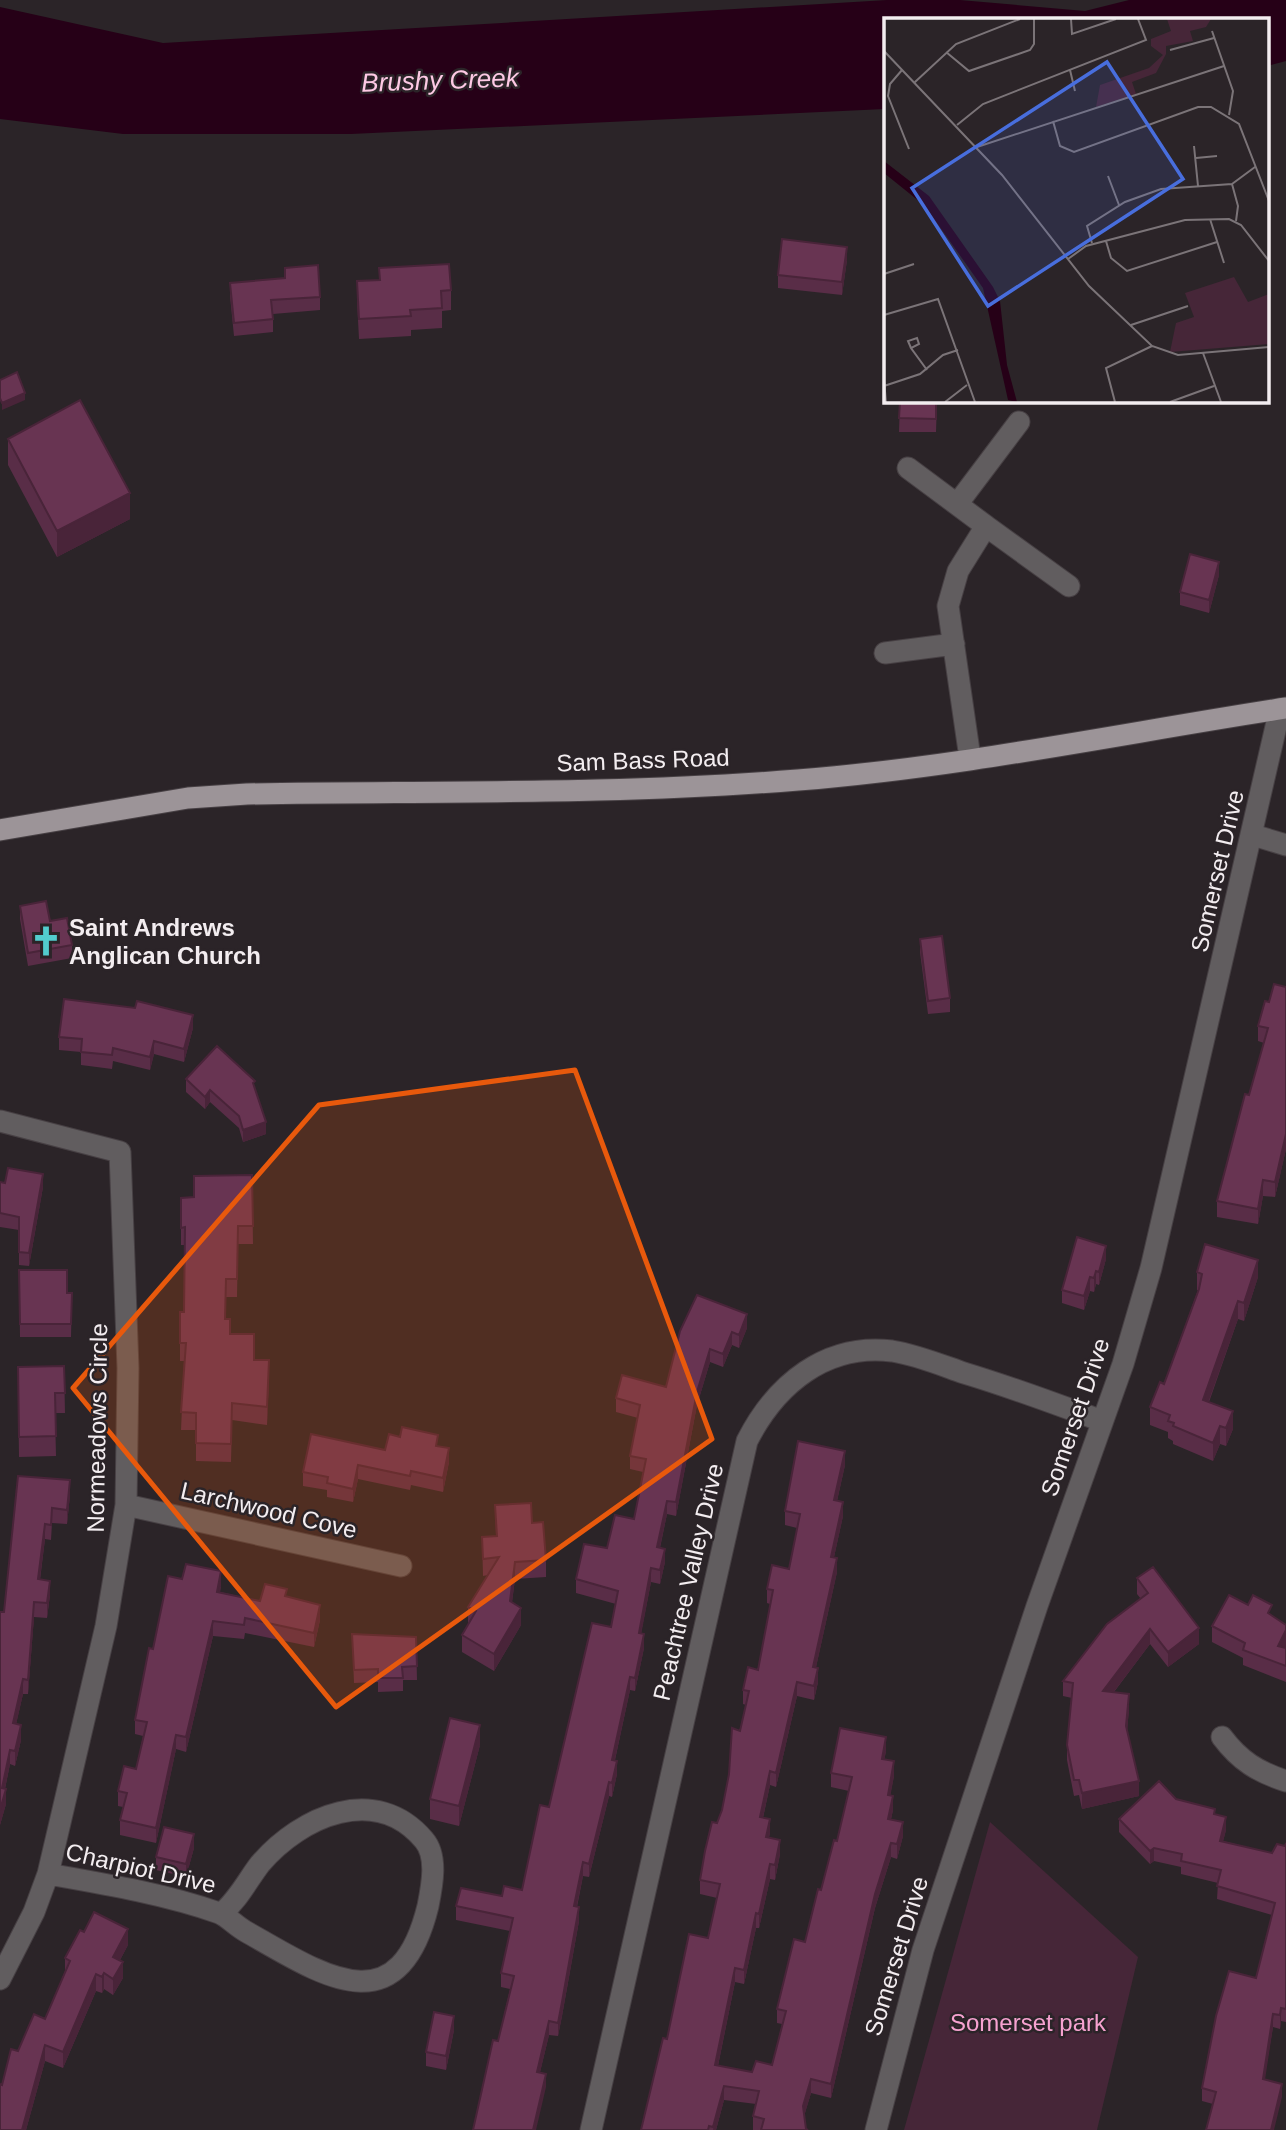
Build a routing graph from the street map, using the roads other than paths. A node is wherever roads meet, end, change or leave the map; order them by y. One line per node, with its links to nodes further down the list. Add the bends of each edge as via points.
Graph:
1 (1019, 422): 3 (street)
2 (908, 468): 3 (street)
3 (958, 503): 4 (street)
4 (986, 526): 5 (street); 6 (street, via 958,571 948,606)
5 (1069, 586)
6 (954, 644): 7 (street); 9 (street)
7 (885, 653)
8 (1283, 708): 9 (main road, Sam Bass Road); 11 (street, Somerset Drive)
9 (970, 758): 10 (main road, Sam Bass Road, via 800,780 659,789 188,798)
10 (0, 830)
11 (1253, 835): 12 (street); 14 (street, Somerset Drive, via 1152,1268)
12 (1286, 845)
13 (0, 1121): 15 (street, Normeadows Circle, via 120,1152 128,1368)
14 (1102, 1421): 22 (street, Peachtree Valley Drive, via 891,1351 869,1350 821,1362 776,1395 747,1441); 23 (street, Somerset Drive, via 923,1950)
15 (126, 1505): 16 (street, Larchwood Cove); 19 (street, Normeadows Circle, via 106,1626)
16 (401, 1566)
17 (1222, 1737): 18 (street, via 1256,1771)
18 (1286, 1781)
19 (48, 1874): 20 (street, Charpiot Drive); 21 (street, Normeadows Circle)
20 (221, 1914): 20 (street, via 276,1848 295,1832 341,1811 359,1809 406,1820 429,1846 433,1862 430,1898 421,1934 407,1959 383,1979 355,1980 293,1959)
21 (0, 1979)
22 (591, 2130)
23 (876, 2130)

